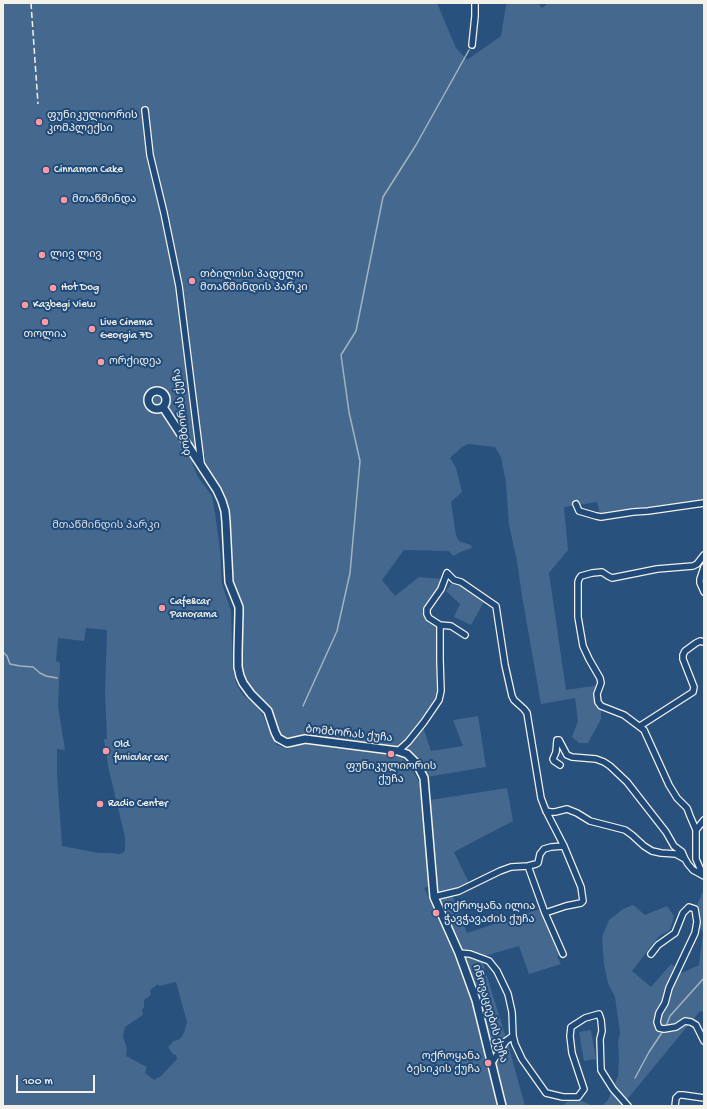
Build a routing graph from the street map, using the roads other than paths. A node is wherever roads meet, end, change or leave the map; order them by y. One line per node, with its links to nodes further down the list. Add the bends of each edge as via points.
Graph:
1 (475, 3): 2 (street)
2 (472, 45)
3 (145, 110): 5 (street, ბომბორას ქუჩა, via 150,155 179,286)
4 (163, 407): 5 (street)
5 (201, 465): 15 (street, ბომბორას ქუჩა, via 222,500 225,511 229,582 239,613 240,676 243,683 268,711 278,738 287,743 305,739)
6 (704, 503): 7 (street, via 602,517 579,511)
7 (576, 504)
8 (704, 555): 14 (street, via 692,566 657,569 612,578 600,572 581,576 579,579 578,617 583,646 600,678 598,702)
9 (704, 567): 10 (street, via 700,579)
10 (704, 592)
11 (440, 625): 12 (street, via 451,626); 15 (street, via 439,700 412,737); 17 (street, via 429,618 426,612 441,589 448,572 454,580 496,606 512,696 526,713)
12 (465, 635)
13 (704, 642): 14 (street, via 696,643 683,655 694,687 693,692)
14 (640, 726): 19 (street, via 669,785 686,808)
15 (398, 751): 20 (street, ბომბორას ქუჩა, via 407,754 417,764 424,778)
16 (560, 765): 22 (street, via 553,759 557,740 567,755 596,759 610,766 631,788)
17 (546, 811): 21 (street); 22 (street, via 573,810 590,821 625,830 652,851 676,854)
18 (704, 820): 19 (street)
19 (696, 830): 24 (street, via 696,859)
20 (429, 838): 25 (street, ინოვაციების ქუჩა)
21 (564, 846): 23 (street, via 544,849 538,862); 26 (street, via 584,901)
22 (685, 859): 24 (street, via 693,870)
23 (528, 866): 25 (street, via 511,867 459,891); 26 (street)
24 (704, 876)
25 (434, 897): 27 (street, ინოვაციების ქუჩა)
26 (545, 914): 28 (street)
27 (459, 953): 30 (street, via 489,961 497,971 508,994); 32 (street, ინოვაციების ქუჩა, via 476,1000)
28 (563, 954)
29 (651, 954): 31 (street, via 658,945 675,933 683,913 689,907 695,909 695,933 657,1022 660,1028 664,1029 676,1027 685,1021 691,1022 696,1025)
30 (513, 1036): 32 (street, via 506,1040); 35 (street, via 522,1059 546,1093 578,1097 584,1089 572,1053 571,1027 585,1018 599,1014 602,1031 601,1070)
31 (704, 1041)
32 (492, 1064): 34 (street, ინოვაციების ქუჩა)
33 (704, 1098): 36 (street, via 679,1095)
34 (502, 1106)
35 (628, 1106)
36 (675, 1106)

